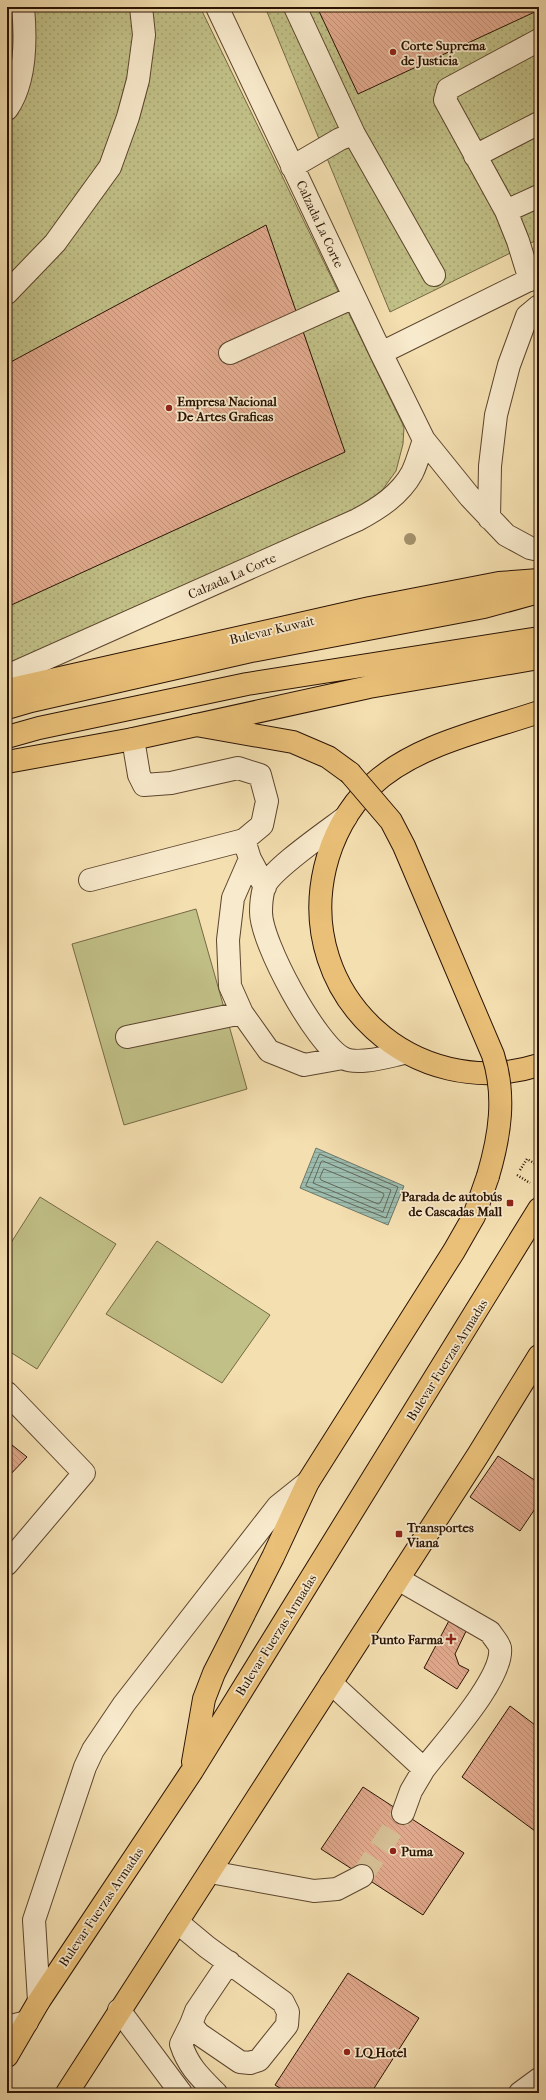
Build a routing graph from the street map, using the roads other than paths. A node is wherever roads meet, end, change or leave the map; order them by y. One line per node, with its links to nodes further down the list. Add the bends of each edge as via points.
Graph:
1 (23, 7): 6 (street, via 26,38 21,74)
2 (140, 7): 15 (street, via 144,35 138,80 110,167 55,243)
3 (217, 7): 10 (street, Calzada La Corte)
4 (295, 7): 8 (street)
5 (539, 40): 9 (street, via 448,89 445,100)
6 (7, 109)
7 (539, 123): 9 (street)
8 (354, 134): 10 (street, via 340,139); 13 (street)
9 (475, 156): 12 (street)
10 (292, 167): 16 (street, Calzada La Corte)
11 (539, 196): 12 (street)
12 (506, 211): 14 (street)
13 (434, 275)
14 (534, 277): 19 (street)
15 (7, 293)
16 (354, 297): 18 (street); 19 (street, Calzada La Corte)
17 (539, 306): 21 (street, via 527,316 508,365 496,415 490,466)
18 (230, 353)
19 (380, 353): 20 (street, Calzada La Corte)
20 (424, 440): 21 (street, Calzada La Corte); 27 (street, Calzada La Corte, via 412,474 397,493 357,520)
21 (489, 518): 22 (street, Calzada La Corte, via 506,535)
22 (539, 550)
23 (539, 580): 28 (main road, Bulevar Kuwait, via 499,583 370,608)
24 (539, 592): 29 (main road, via 484,607 251,651)
25 (539, 638): 32 (main road, via 247,684 38,728)
26 (539, 658): 31 (main road, via 369,687)
27 (7, 676)
28 (7, 690)
29 (7, 708)
30 (539, 712): 35 (main road, via 437,746 401,762 370,786)
31 (196, 725): 33 (main road); 49 (main road, bridge, via 293,742 328,757 350,773 391,821 404,846 497,1067 500,1127 474,1216)
32 (7, 737)
33 (133, 739): 34 (main road); 36 (street, via 139,775 144,785 238,768 260,775 267,801 262,825)
34 (7, 762)
35 (346, 816): 38 (street, via 281,867); 41 (main road, via 329,852 320,890 320,929 330,966 348,1001 374,1030)
36 (247, 850): 37 (street); 38 (street); 39 (street, via 233,898 228,940 230,986)
37 (90, 880)
38 (265, 887): 42 (street, via 261,914 271,948 295,998 326,1043)
39 (242, 1013): 40 (street); 42 (street, via 269,1052 304,1065)
40 (127, 1038)
41 (405, 1053): 42 (street, via 357,1062); 43 (main road, via 442,1068 480,1074 519,1071)
42 (343, 1058)
43 (539, 1065)
44 (539, 1209): 54 (main road, Bulevar Fuerzas Armadas)
45 (539, 1356): 48 (main road)
46 (539, 1372): 48 (main road)
47 (7, 1393): 50 (street, via 84,1473)
48 (478, 1455): 51 (main road)
49 (308, 1482): 54 (main road, via 214,1673 204,1699); 60 (street, via 278,1506 124,1704 93,1750 34,1920)
50 (7, 1564)
51 (398, 1578): 52 (main road); 53 (street, via 490,1632 500,1647 498,1665 487,1687)
52 (330, 1683): 53 (street); 56 (main road)
53 (424, 1769): 55 (street, via 411,1791)
54 (192, 1772): 60 (main road, Bulevar Fuerzas Armadas)
55 (403, 1813)
56 (210, 1872): 57 (street, via 314,1891 337,1889); 58 (main road)
57 (362, 1876)
58 (178, 1922): 59 (street); 61 (main road)
59 (229, 1962): 62 (street, via 196,2011); 62 (street, via 283,2002 288,2012 287,2025 259,2060 250,2063 240,2062 199,2034)
60 (39, 2001): 63 (main road, Bulevar Fuerzas Armadas)
61 (119, 2010): 66 (main road); 67 (street)
62 (191, 2024): 68 (street, via 181,2044 183,2052 188,2064)
63 (17, 2025): 64 (main road, Bulevar Fuerzas Armadas)
64 (7, 2056)
65 (539, 2079): 69 (street)
66 (67, 2093)
67 (181, 2093)
68 (216, 2093)
69 (520, 2093)

